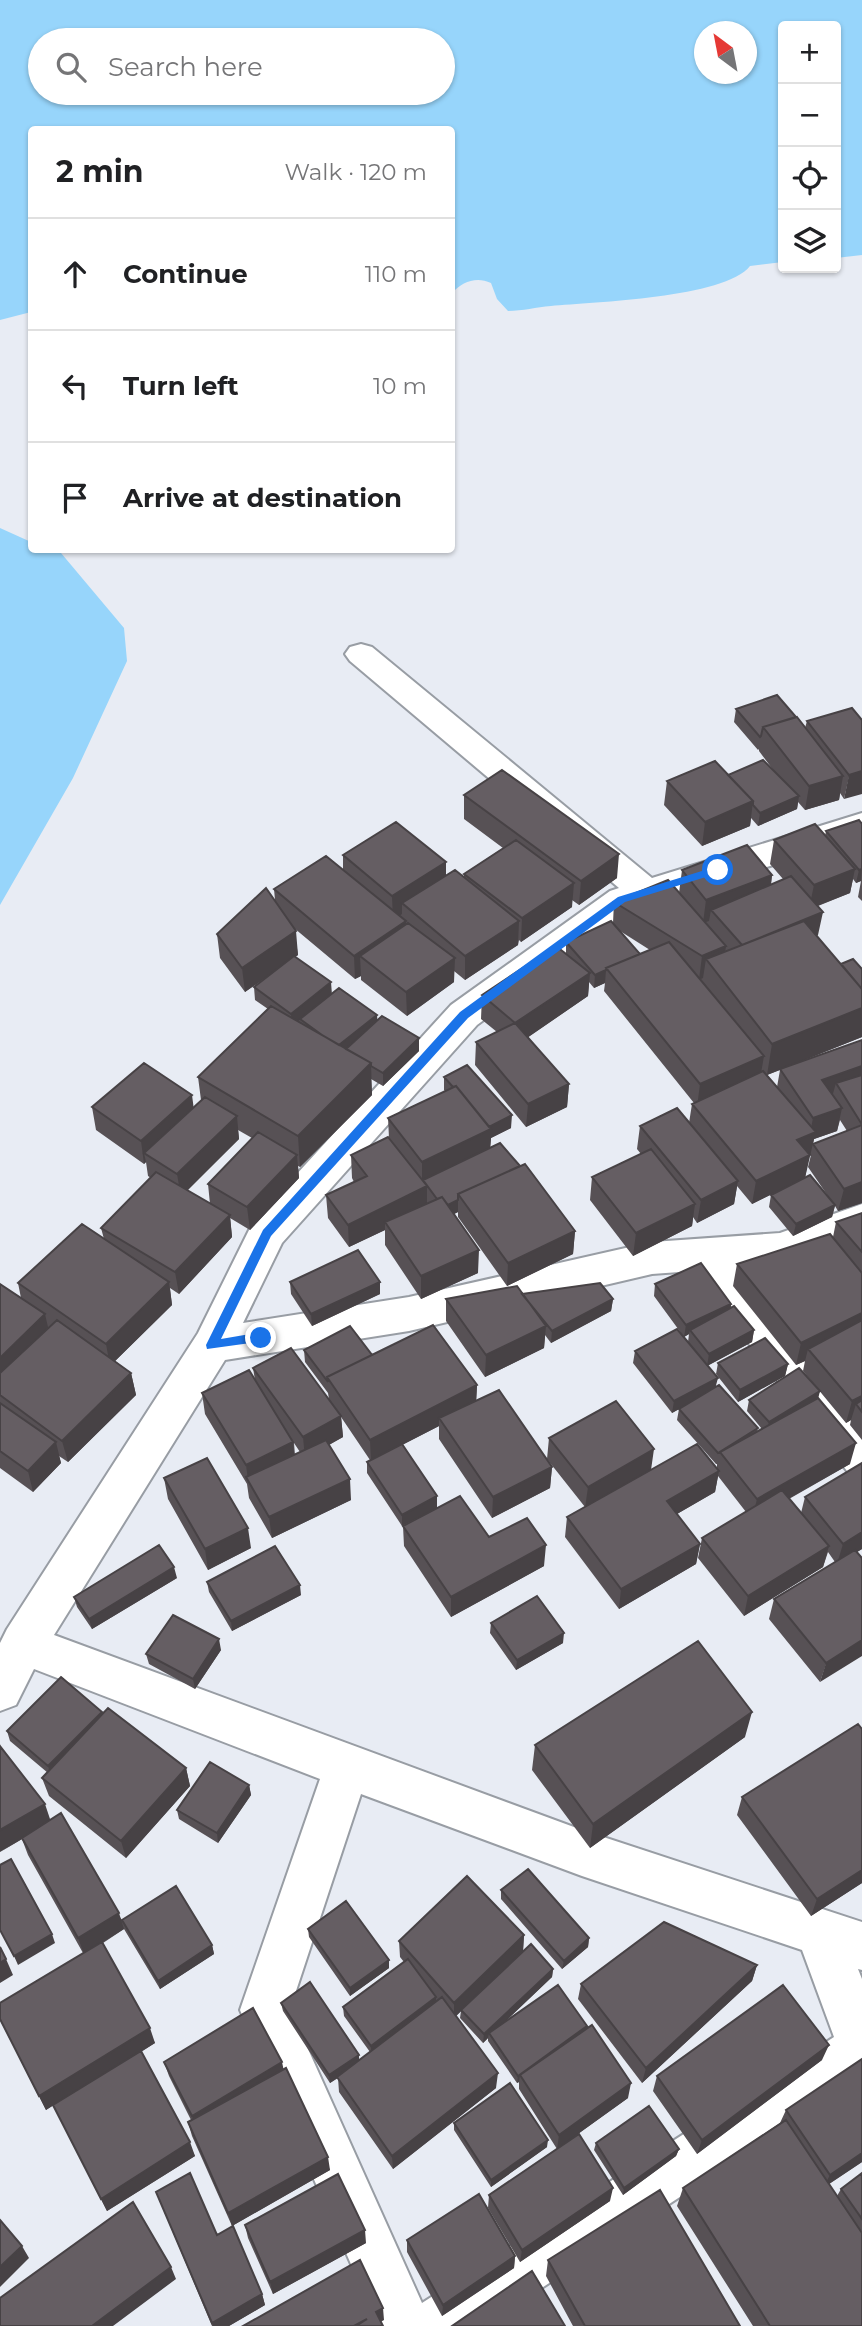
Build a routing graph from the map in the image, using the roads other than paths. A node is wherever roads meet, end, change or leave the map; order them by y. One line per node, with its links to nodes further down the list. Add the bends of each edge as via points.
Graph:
1 (361, 654): 3 (street)
2 (862, 825): 3 (street)
3 (646, 892): 6 (street, via 622,900 464,1015 267,1233)
4 (862, 1220): 5 (street, via 780,1249)
5 (702, 1253): 6 (street, via 652,1258 409,1314); 7 (street)
6 (212, 1345): 8 (street)
7 (862, 1458)
8 (7, 1672): 9 (street)
9 (347, 1767): 10 (street); 12 (street, via 265,2010)
10 (841, 1940): 11 (street)
11 (862, 2046): 13 (street)
12 (405, 2326)
13 (436, 2326)

